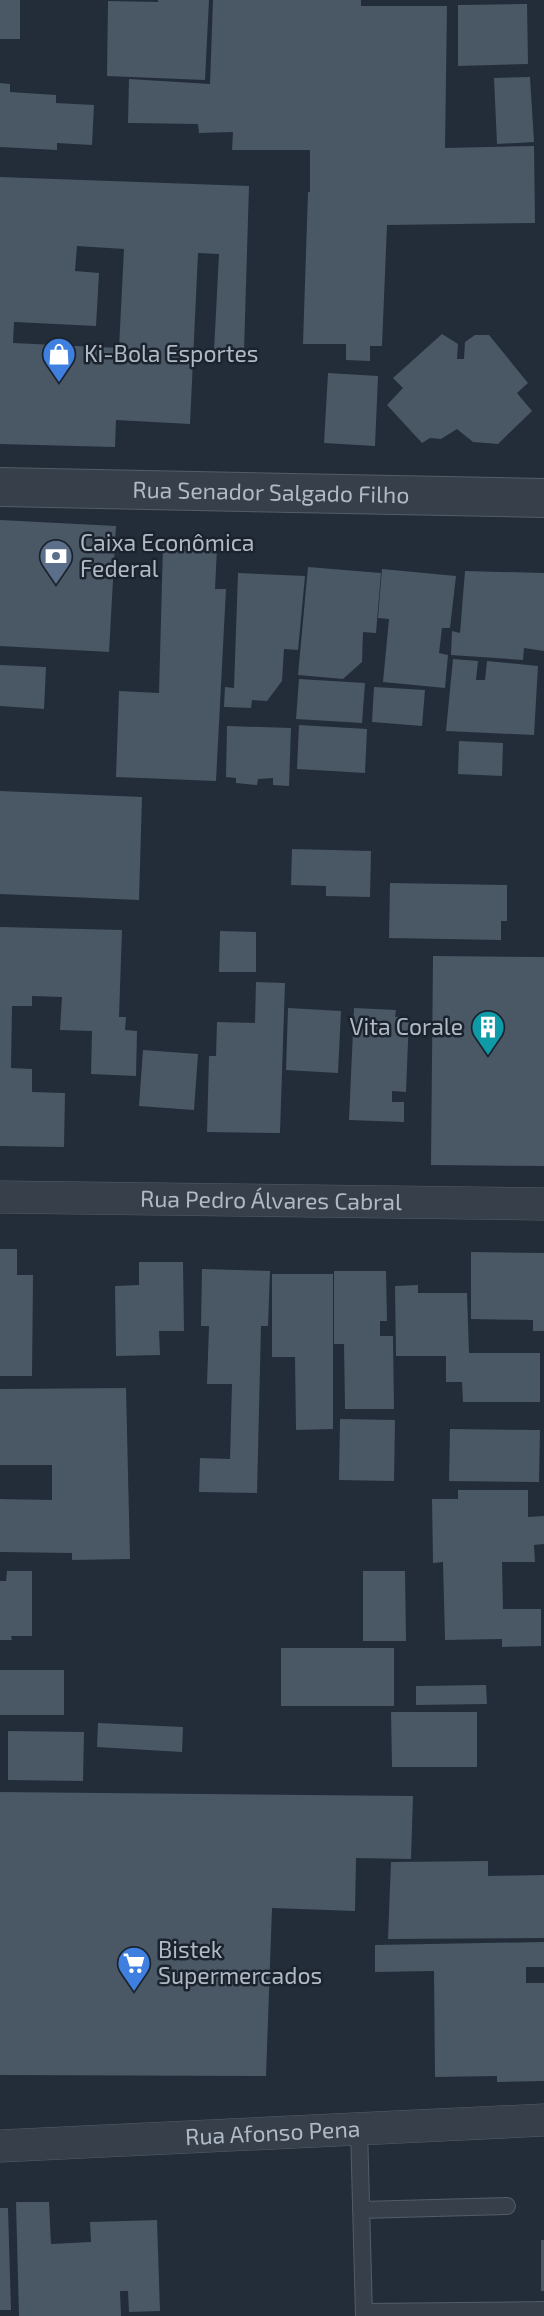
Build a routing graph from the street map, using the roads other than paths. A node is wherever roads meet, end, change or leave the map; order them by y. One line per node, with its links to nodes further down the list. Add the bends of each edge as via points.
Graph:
1 (0, 487): 2 (street, Rua Senador Salgado Filho)
2 (544, 498)
3 (0, 1197): 4 (street, Rua Pedro Álvares Cabral)
4 (544, 1204)
5 (544, 2120): 6 (street, Rua Afonso Pena)
6 (359, 2129): 7 (street, Rua Afonso Pena); 9 (lane)
7 (0, 2146)
8 (508, 2206): 9 (lane)
9 (361, 2210): 11 (lane)
10 (544, 2310): 11 (lane)
11 (364, 2314)

